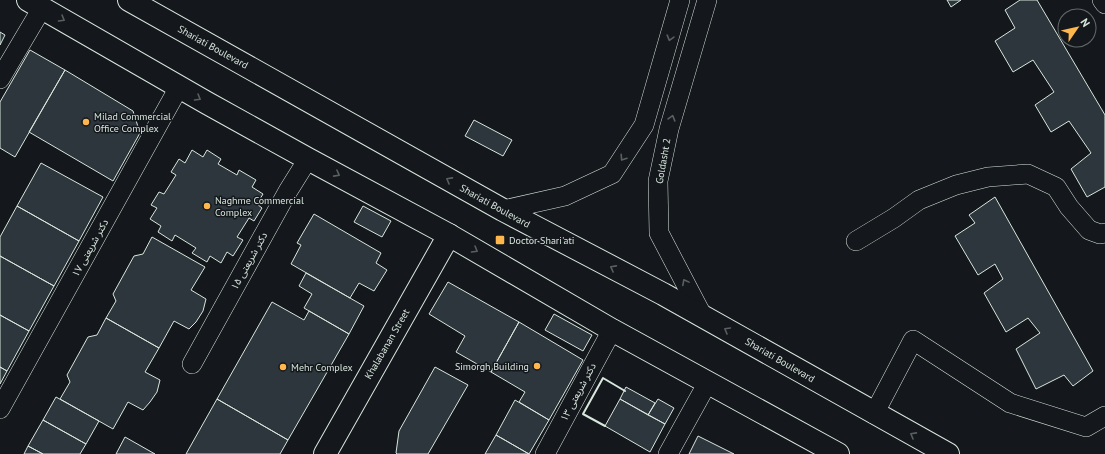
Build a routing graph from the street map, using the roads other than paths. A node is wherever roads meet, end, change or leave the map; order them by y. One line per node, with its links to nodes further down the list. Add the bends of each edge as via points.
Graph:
1 (129, 0): 10 (main road, Shariati Boulevard, one-way to 1)
2 (680, 0): 10 (street, one-way to 10, via 644,126 612,174 565,196)
3 (706, 0): 14 (street, Goldasht 2, one-way to 3, via 659,233 658,181 669,129)
4 (1102, 0): 6 (street)
5 (35, 4): 7 (street); 8 (main road, one-way to 8)
6 (1105, 4)
7 (0, 79)
8 (180, 87): 9 (main road, one-way to 9); 18 (street, ۱۷ دکتر شریعتی)
9 (308, 159): 12 (main road, one-way to 12); 16 (street, ۱۵ دکتر شریعتی)
10 (503, 210): 14 (main road, Shariati Boulevard, one-way to 10)
11 (1105, 233): 13 (street, via 1089,230 1056,187 1028,174 988,177 956,185 919,200)
12 (449, 235): 15 (main road, one-way to 15); 21 (main road, Khalabanan Street)
13 (856, 241)
14 (703, 317): 19 (main road, Shariati Boulevard, one-way to 14)
15 (612, 330): 17 (main road); 22 (street, ۱۳ دکتر شریعتی)
16 (192, 364)
17 (708, 382): 23 (street); 24 (main road)
18 (0, 409)
19 (874, 414): 20 (street, via 913,340 1010,403 1086,427); 25 (main road, Shariati Boulevard, one-way to 19)
20 (1105, 416)
21 (325, 454)
22 (545, 454)
23 (668, 454)
24 (838, 454)
25 (948, 454)

